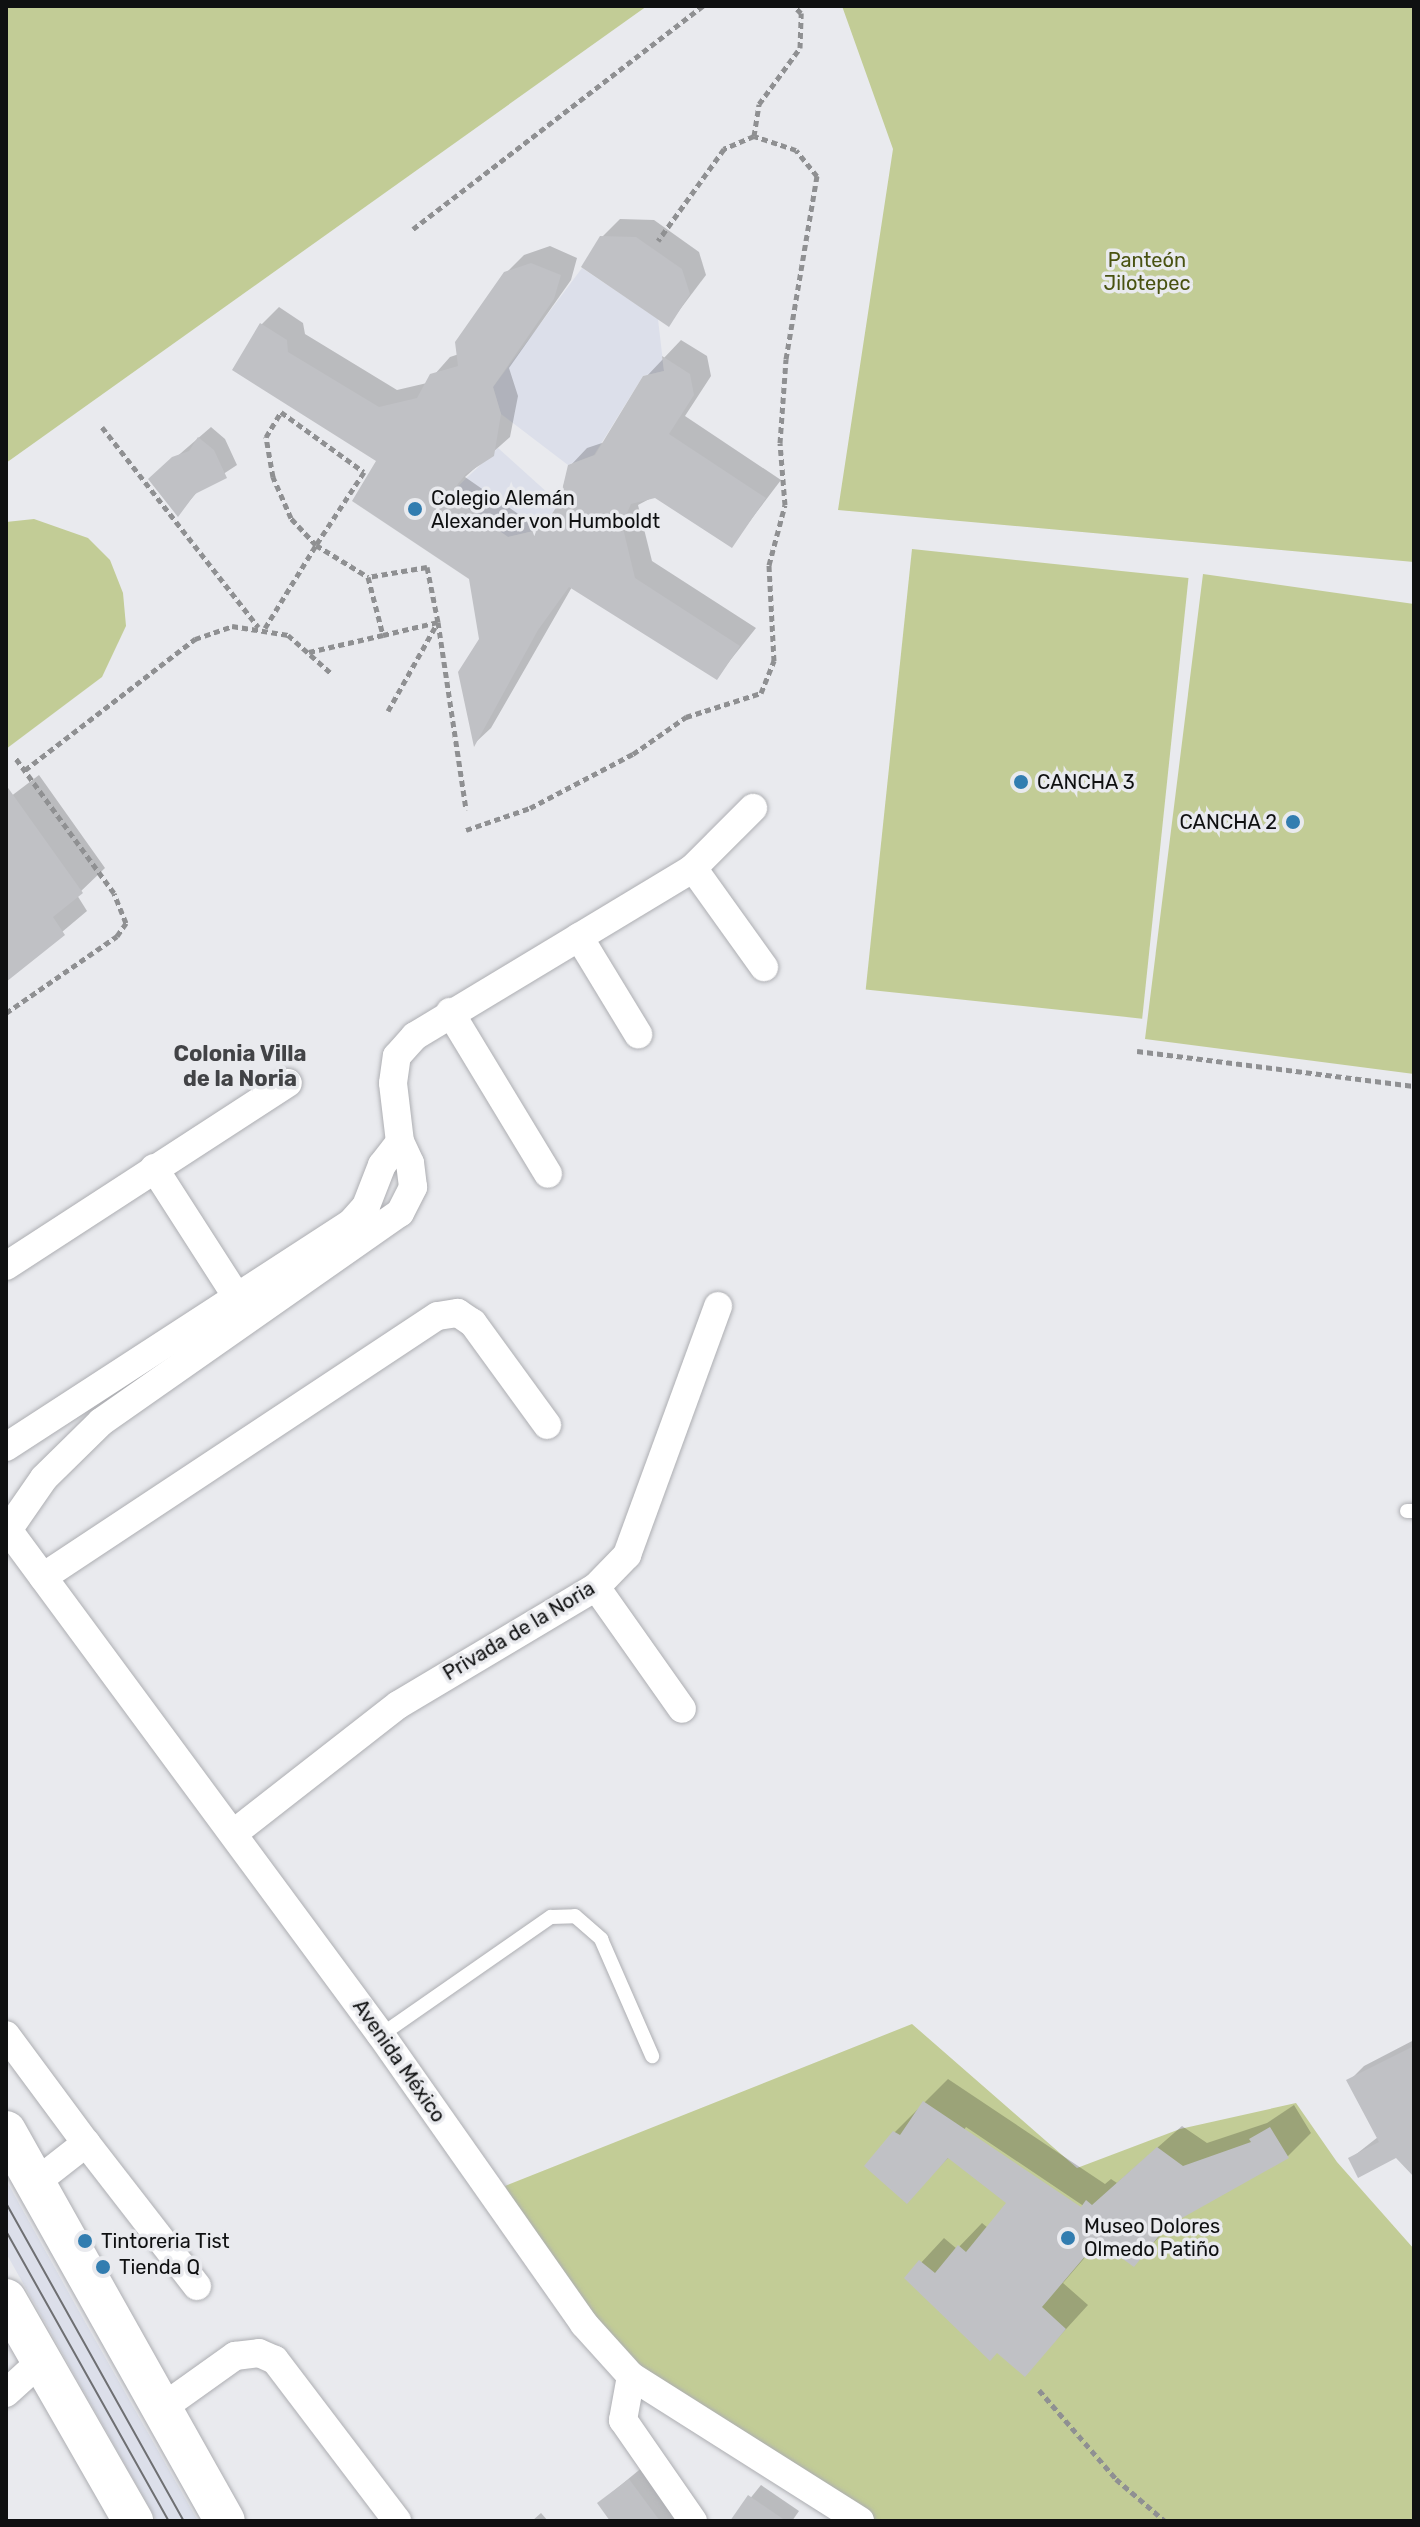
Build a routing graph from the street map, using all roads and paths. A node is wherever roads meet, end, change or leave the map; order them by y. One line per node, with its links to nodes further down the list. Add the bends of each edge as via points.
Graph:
1 (703, 6): 4 (path)
2 (794, 6): 3 (path, via 801,13 800,48 759,104)
3 (754, 136): 5 (path, via 724,149); 19 (path, via 796,150 817,176 786,359 780,443 785,505 769,565 774,661 761,693 686,717 633,754 530,808)
4 (413, 229)
5 (658, 241)
6 (102, 427): 10 (path)
7 (316, 545): 7 (path, via 364,472 281,412 266,437 273,477 291,518); 8 (path); 10 (path)
8 (368, 577): 9 (path, via 427,567); 11 (path)
9 (438, 622): 11 (path); 14 (path); 18 (path)
10 (262, 628): 12 (path, via 288,635); 16 (path, via 232,626 195,639)
11 (383, 635): 12 (path)
12 (308, 653): 13 (path)
13 (331, 673)
14 (388, 711)
15 (15, 757): 16 (path)
16 (25, 770): 24 (path, via 114,893 126,923 117,936)
17 (753, 808): 20 (street)
18 (466, 810)
19 (466, 830)
20 (693, 868): 21 (street); 22 (street)
21 (579, 937): 23 (street); 25 (street)
22 (764, 967)
23 (450, 1012): 30 (street); 32 (street, via 397,1056 393,1083 400,1142 413,1187 400,1213)
24 (6, 1013)
25 (638, 1034)
26 (1137, 1051): 28 (path)
27 (288, 1083): 29 (street)
28 (1414, 1086)
29 (154, 1168): 31 (street); 33 (street)
30 (548, 1174)
31 (6, 1266)
32 (295, 1274): 33 (street); 35 (street)
33 (238, 1299): 35 (street)
34 (718, 1306): 42 (street, Privada de la Noria, via 627,1555)
35 (182, 1350): 36 (street); 37 (street)
36 (86, 1397): 37 (street); 39 (street)
37 (101, 1422): 40 (street, via 44,1478)
38 (547, 1425): 41 (street, via 473,1323 458,1313 438,1316)
39 (6, 1447)
40 (7, 1528): 41 (street, Avenida México)
41 (43, 1577): 44 (street, Avenida México)
42 (596, 1587): 43 (street); 44 (street, Privada de la Noria, via 398,1705)
43 (682, 1709)
44 (234, 1833): 46 (street, Avenida México)
45 (6, 2035): 49 (street)
46 (381, 2035): 47 (lane, via 551,1917 575,1916 601,1939); 54 (street, Avenida México, via 584,2324)
47 (652, 2056)
48 (6, 2131): 50 (main road)
49 (86, 2143): 50 (street); 51 (street)
50 (35, 2183): 57 (main road)
51 (197, 2286)
52 (6, 2299): 53 (main road)
53 (41, 2361): 56 (street); 58 (main road)
54 (631, 2376): 61 (street, via 623,2420); 62 (street, Avenida México)
55 (1039, 2390): 63 (path, via 1116,2479)
56 (6, 2393)
57 (162, 2408): 59 (main road); 60 (street, via 235,2356 267,2356)
58 (133, 2521)
59 (225, 2521)
60 (397, 2521)
61 (693, 2521)
62 (860, 2521)
63 (1165, 2521)

